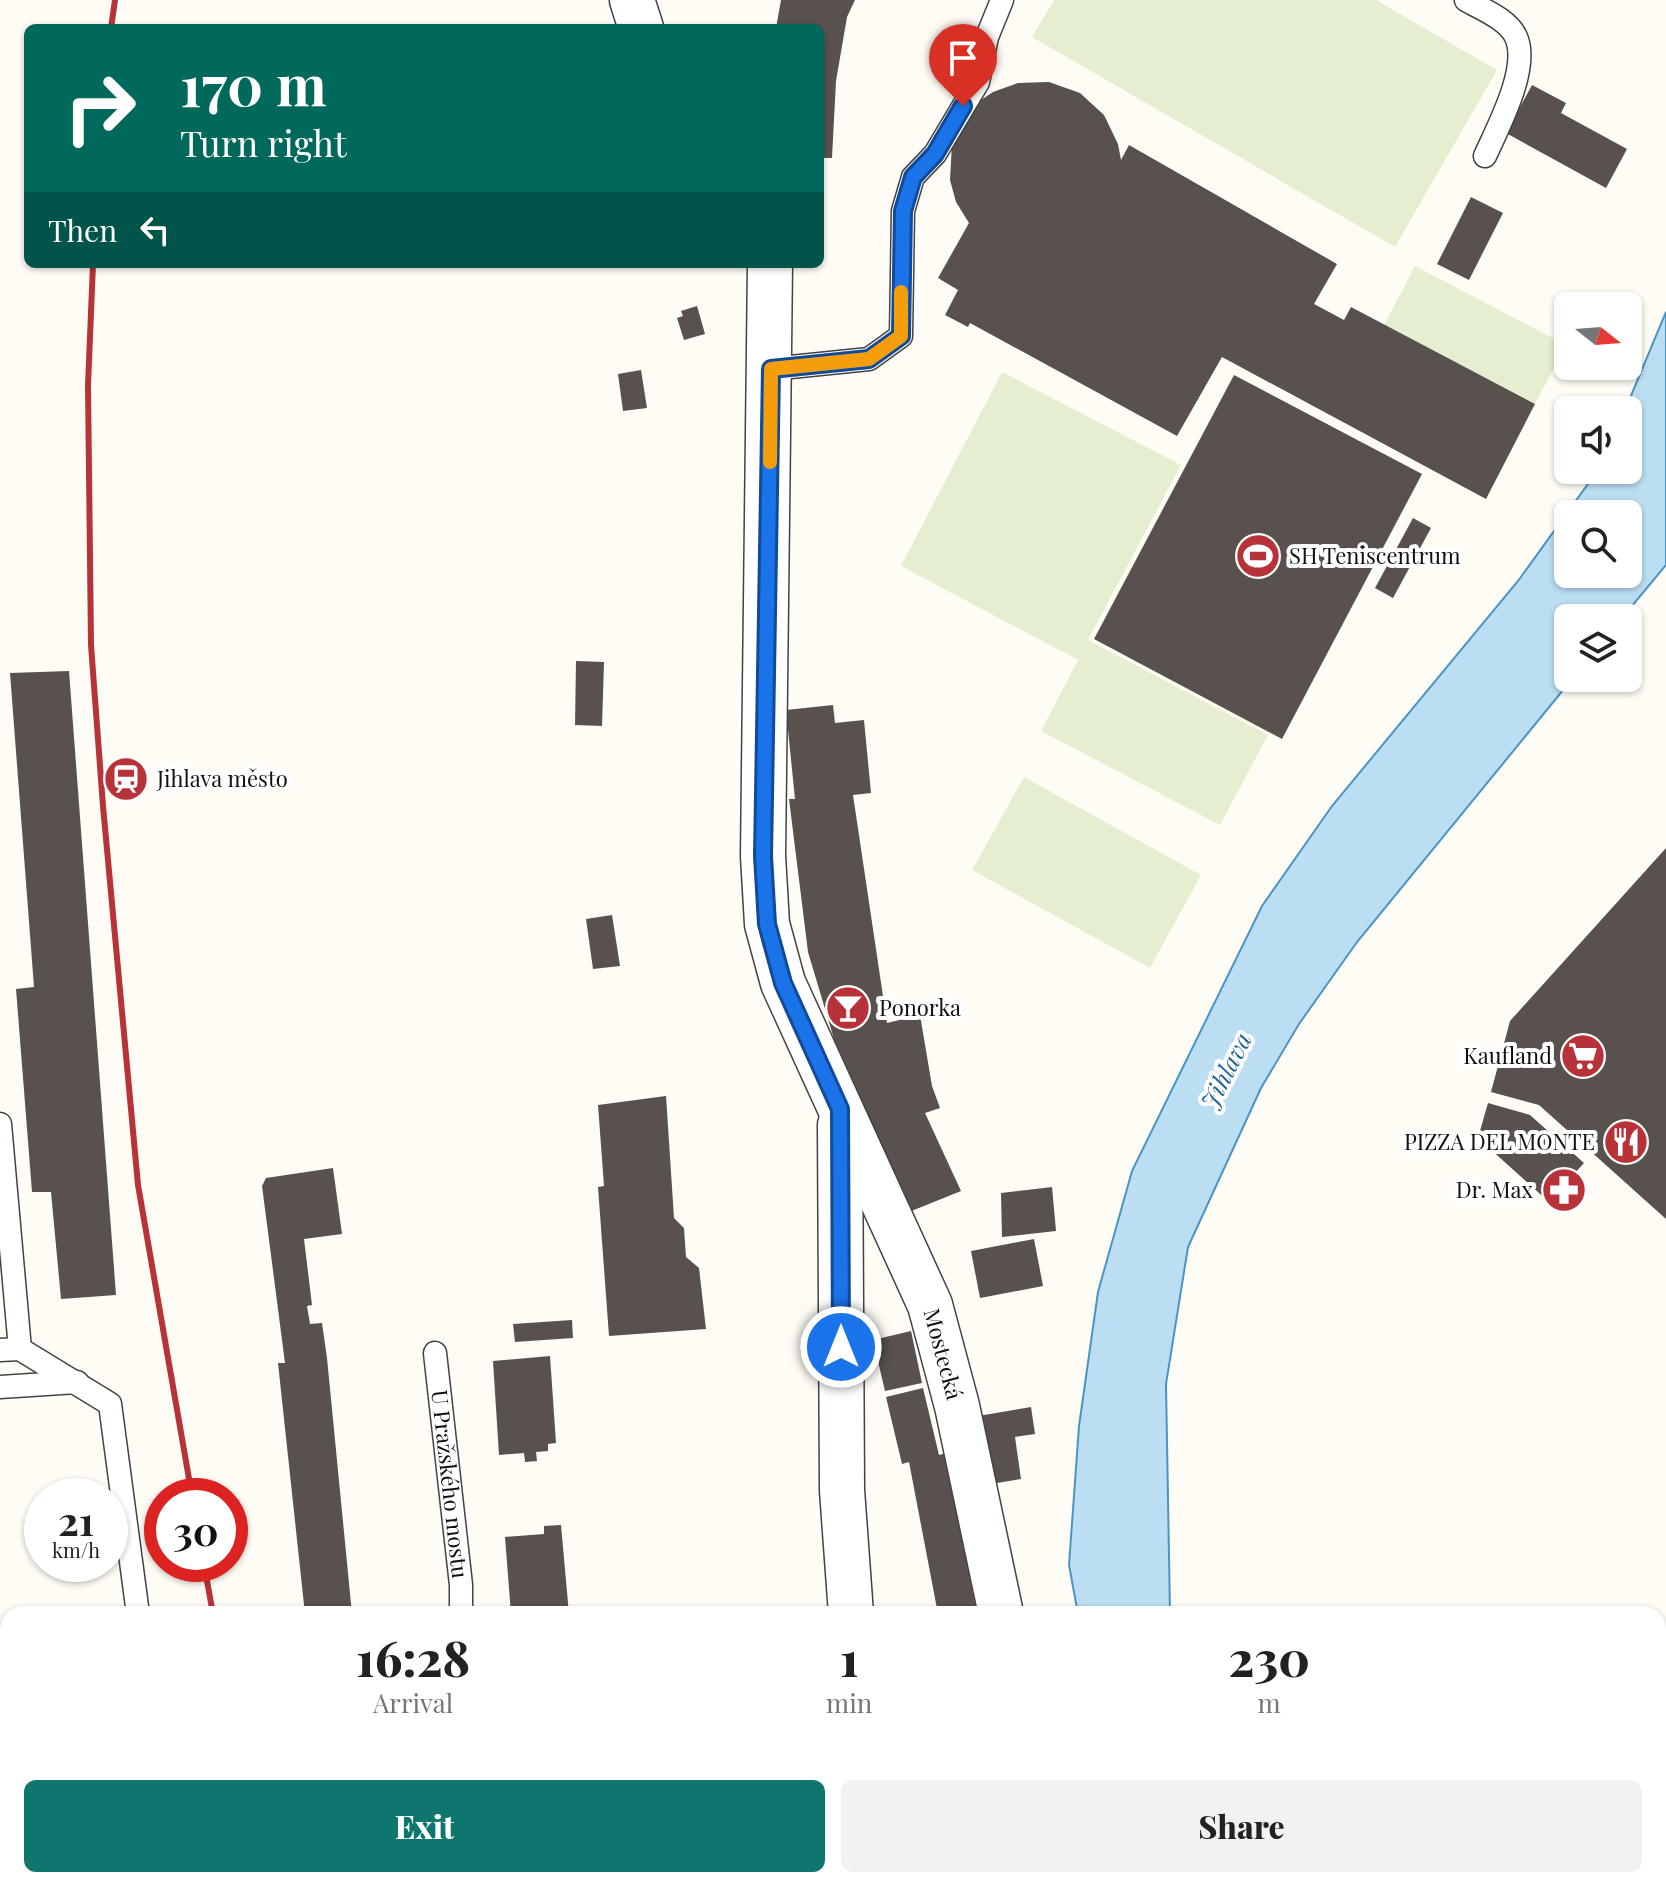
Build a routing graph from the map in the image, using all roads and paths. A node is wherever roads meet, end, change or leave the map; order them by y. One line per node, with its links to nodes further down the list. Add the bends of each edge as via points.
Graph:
1 (632, 0): 4 (street)
2 (1002, 0): 7 (lane, via 987,37 978,82 935,154 913,177 906,200 901,336 869,359)
3 (1466, 0): 5 (lane, via 1497,17 1516,37 1518,65 1509,101)
4 (640, 24)
5 (1485, 156)
6 (770, 268): 7 (street, Mostecká)
7 (771, 369): 8 (street, Mostecká, via 763,856 767,924 783,983)
8 (840, 1109): 16 (street, Mostecká, via 842,1490); 17 (street, Mostecká, via 930,1305)
9 (0, 1124): 10 (lane)
10 (10, 1349): 12 (lane)
11 (435, 1353): 15 (lane, U Pražského mostu)
12 (77, 1382): 13 (lane); 14 (lane, via 110,1404)
13 (0, 1387)
14 (137, 1606)
15 (461, 1606)
16 (850, 1606)
17 (999, 1606)

